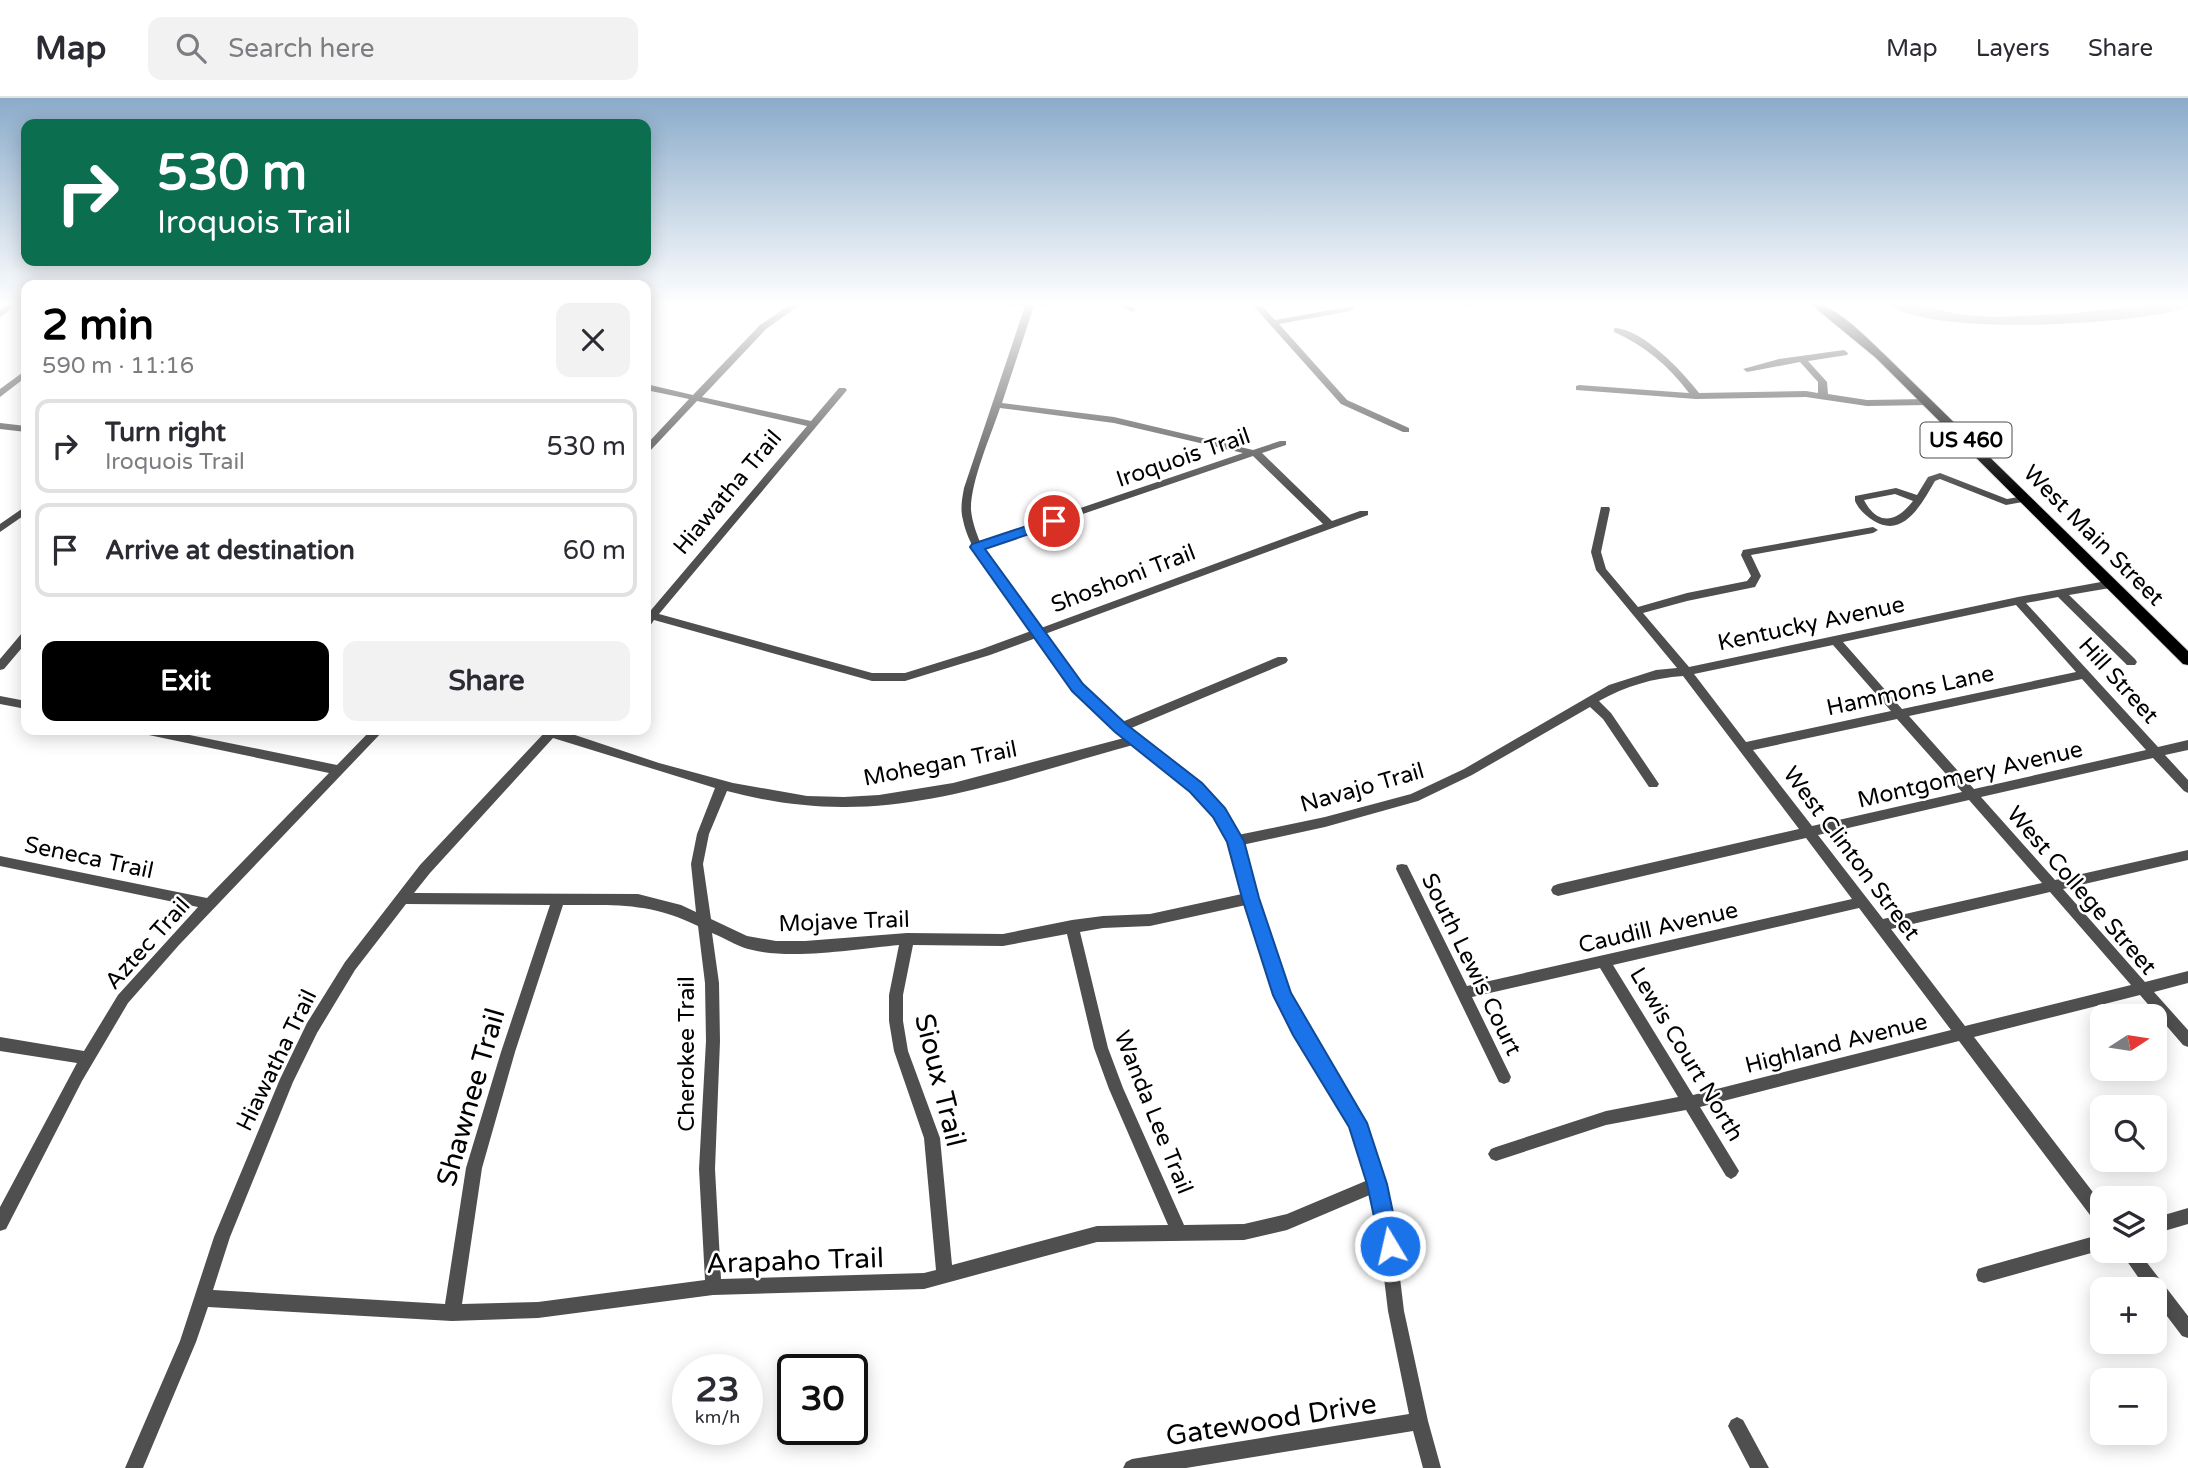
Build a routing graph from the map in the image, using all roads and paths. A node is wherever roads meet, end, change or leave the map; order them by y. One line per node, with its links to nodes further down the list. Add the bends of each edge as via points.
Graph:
1 (726, 366): 16 (street)
2 (1010, 366): 18 (street)
3 (1311, 366): 22 (street, via 1344,402)
4 (1670, 366): 15 (street)
5 (1764, 366): 8 (street)
6 (1808, 366): 14 (street, via 1822,382)
7 (1890, 366): 17 (main road, West Main Street / US 460)
8 (1747, 369)
9 (21, 377): 13 (street)
10 (651, 388): 16 (street)
11 (1579, 388): 15 (street)
12 (842, 390): 19 (street, Hiawatha Trail)
13 (0, 394)
14 (1823, 395): 15 (street); 17 (street, via 1867,403)
15 (1696, 396)
16 (696, 397): 19 (street); 24 (street)
17 (1927, 402): 26 (main road, West Main Street / US 460)
18 (997, 405): 25 (street, via 1114,420); 34 (street, via 966,508)
19 (814, 425): 39 (street, Hiawatha Trail)
20 (0, 426): 21 (street)
21 (21, 428)
22 (1406, 430)
23 (1283, 443): 25 (street, Iroquois Trail)
24 (651, 445)
25 (1254, 453): 31 (street); 34 (street, Iroquois Trail)
26 (2024, 499): 27 (street, via 2006,502 1940,476 1931,479); 35 (main road, West Main Street / US 460)
27 (1919, 500): 27 (street, via 1904,519 1884,521 1860,505 1859,498 1896,491)
28 (1605, 509): 38 (street, West Clinton Street, via 1597,563)
29 (21, 513): 32 (street)
30 (1364, 513): 31 (street, Shoshoni Trail)
31 (1330, 525): 41 (street, Shoshoni Trail)
32 (0, 529)
33 (1873, 530): 38 (street, via 1747,552 1756,576 1751,584)
34 (977, 547): 41 (street)
35 (2112, 584): 36 (street, Kentucky Avenue); 45 (main road, West Main Street / US 460)
36 (2060, 593): 37 (street, Kentucky Avenue); 46 (street)
37 (2018, 601): 42 (street, Kentucky Avenue); 49 (street, Hill Street)
38 (1636, 611): 48 (street, West Clinton Street)
39 (651, 618)
40 (651, 621): 41 (street, Shoshoni Trail, via 889,678 905,677)
41 (1037, 633): 54 (street, via 1078,688)
42 (1835, 640): 48 (street, Kentucky Avenue); 53 (street, West College Street)
43 (21, 642): 47 (street)
44 (1282, 660): 54 (street)
45 (2188, 660)
46 (2131, 663)
47 (0, 666)
48 (1685, 672): 51 (street, Kentucky Avenue, via 1656,674 1613,688); 62 (street, West Clinton Street)
49 (2086, 674): 53 (street, Hammons Lane); 63 (street, Hill Street)
50 (0, 700): 52 (street)
51 (1592, 701): 59 (street, Kentucky Avenue); 65 (street)
52 (21, 704)
53 (1899, 714): 62 (street, Hammons Lane); 68 (street, West College Street)
54 (1120, 728): 60 (street)
55 (168, 735): 64 (street)
56 (373, 735): 64 (street, Aztec Trail)
57 (549, 735): 76 (street, Hiawatha Trail)
58 (566, 735): 66 (street, Mohegan Trail)
59 (1532, 736): 70 (street, Navajo Trail, via 1414,798)
60 (1134, 740): 66 (street, Mohegan Trail, via 897,797 803,800); 70 (street, via 1196,788 1219,812)
61 (2188, 745): 63 (street, Montgomery Avenue)
62 (1744, 747): 69 (street, West Clinton Street)
63 (2156, 752): 67 (street, Hill Street); 68 (street, Montgomery Avenue)
64 (340, 770): 80 (street, Aztec Trail)
65 (1653, 784)
66 (723, 785): 81 (street, Cherokee Trail, via 697,864)
67 (2188, 788)
68 (1971, 795): 69 (street, Montgomery Avenue); 74 (street, West College Street)
69 (1808, 832): 75 (street, Montgomery Avenue); 79 (street, West Clinton Street)
70 (1236, 841): 77 (street)
71 (2188, 855): 74 (street)
72 (0, 861): 80 (street, Seneca Trail)
73 (1402, 869): 88 (street, South Lewis Court)
74 (2053, 888): 83 (street); 87 (street, West College Street)
75 (1558, 890)
76 (402, 898): 78 (street, Mojave Trail); 108 (street, Hiawatha Trail, via 350,966 312,1028 222,1237)
77 (1250, 898): 82 (street, Mojave Trail, via 1150,920); 97 (street, via 1282,995 1358,1123)
78 (558, 900): 81 (street, Mojave Trail, via 638,901 681,911); 109 (street, Shawnee Trail, via 474,1168)
79 (1861, 902): 83 (street, West Clinton Street); 85 (street, Caudill Avenue)
80 (210, 904): 92 (street, Aztec Trail, via 123,999)
81 (704, 922): 84 (street, Mojave Trail, via 745,942 776,947); 107 (street, Cherokee Trail, via 712,983 707,1169)
82 (1072, 926): 84 (street, Mojave Trail, via 1003,940); 102 (street, Wanda Lee Trail, via 1101,1048)
83 (1879, 926): 89 (street, West Clinton Street)
84 (907, 939): 106 (street, Sioux Trail, via 896,1021 901,1051 932,1138)
85 (1603, 961): 88 (street, Caudill Avenue); 94 (street, Lewis Court North)
86 (2188, 976): 87 (street, Highland Avenue)
87 (2140, 988): 89 (street, Highland Avenue); 90 (street, West College Street)
88 (1464, 993): 93 (street, South Lewis Court)
89 (1963, 1035): 94 (street, Highland Avenue); 98 (street, West Clinton Street)
90 (2188, 1040)
91 (0, 1044): 92 (street)
92 (87, 1058): 101 (street, Aztec Trail)
93 (1504, 1077)
94 (1690, 1102): 95 (street, Highland Avenue, via 1606,1118); 96 (street, Lewis Court North)
95 (1496, 1154)
96 (1731, 1171)
97 (1377, 1184): 102 (street, Arapaho Trail, via 1286,1222 1244,1231); 111 (street)
98 (2090, 1201)
99 (2188, 1216): 100 (street)
100 (2167, 1222)
101 (0, 1223)
102 (1180, 1233): 106 (street, Arapaho Trail, via 1097,1234)
103 (2090, 1245): 105 (street)
104 (2137, 1263): 110 (street)
105 (1984, 1275)
106 (945, 1276): 107 (street, Arapaho Trail, via 924,1281)
107 (713, 1287): 109 (street, Arapaho Trail, via 538,1311)
108 (202, 1298): 109 (street, Arapaho Trail); 113 (street, Hiawatha Trail)
109 (452, 1313)
110 (2188, 1330)
111 (1419, 1421): 114 (street, Gatewood Drive); 115 (street)
112 (1737, 1426): 116 (street)
113 (134, 1468)
114 (1132, 1468)
115 (1432, 1468)
116 (1760, 1468)

